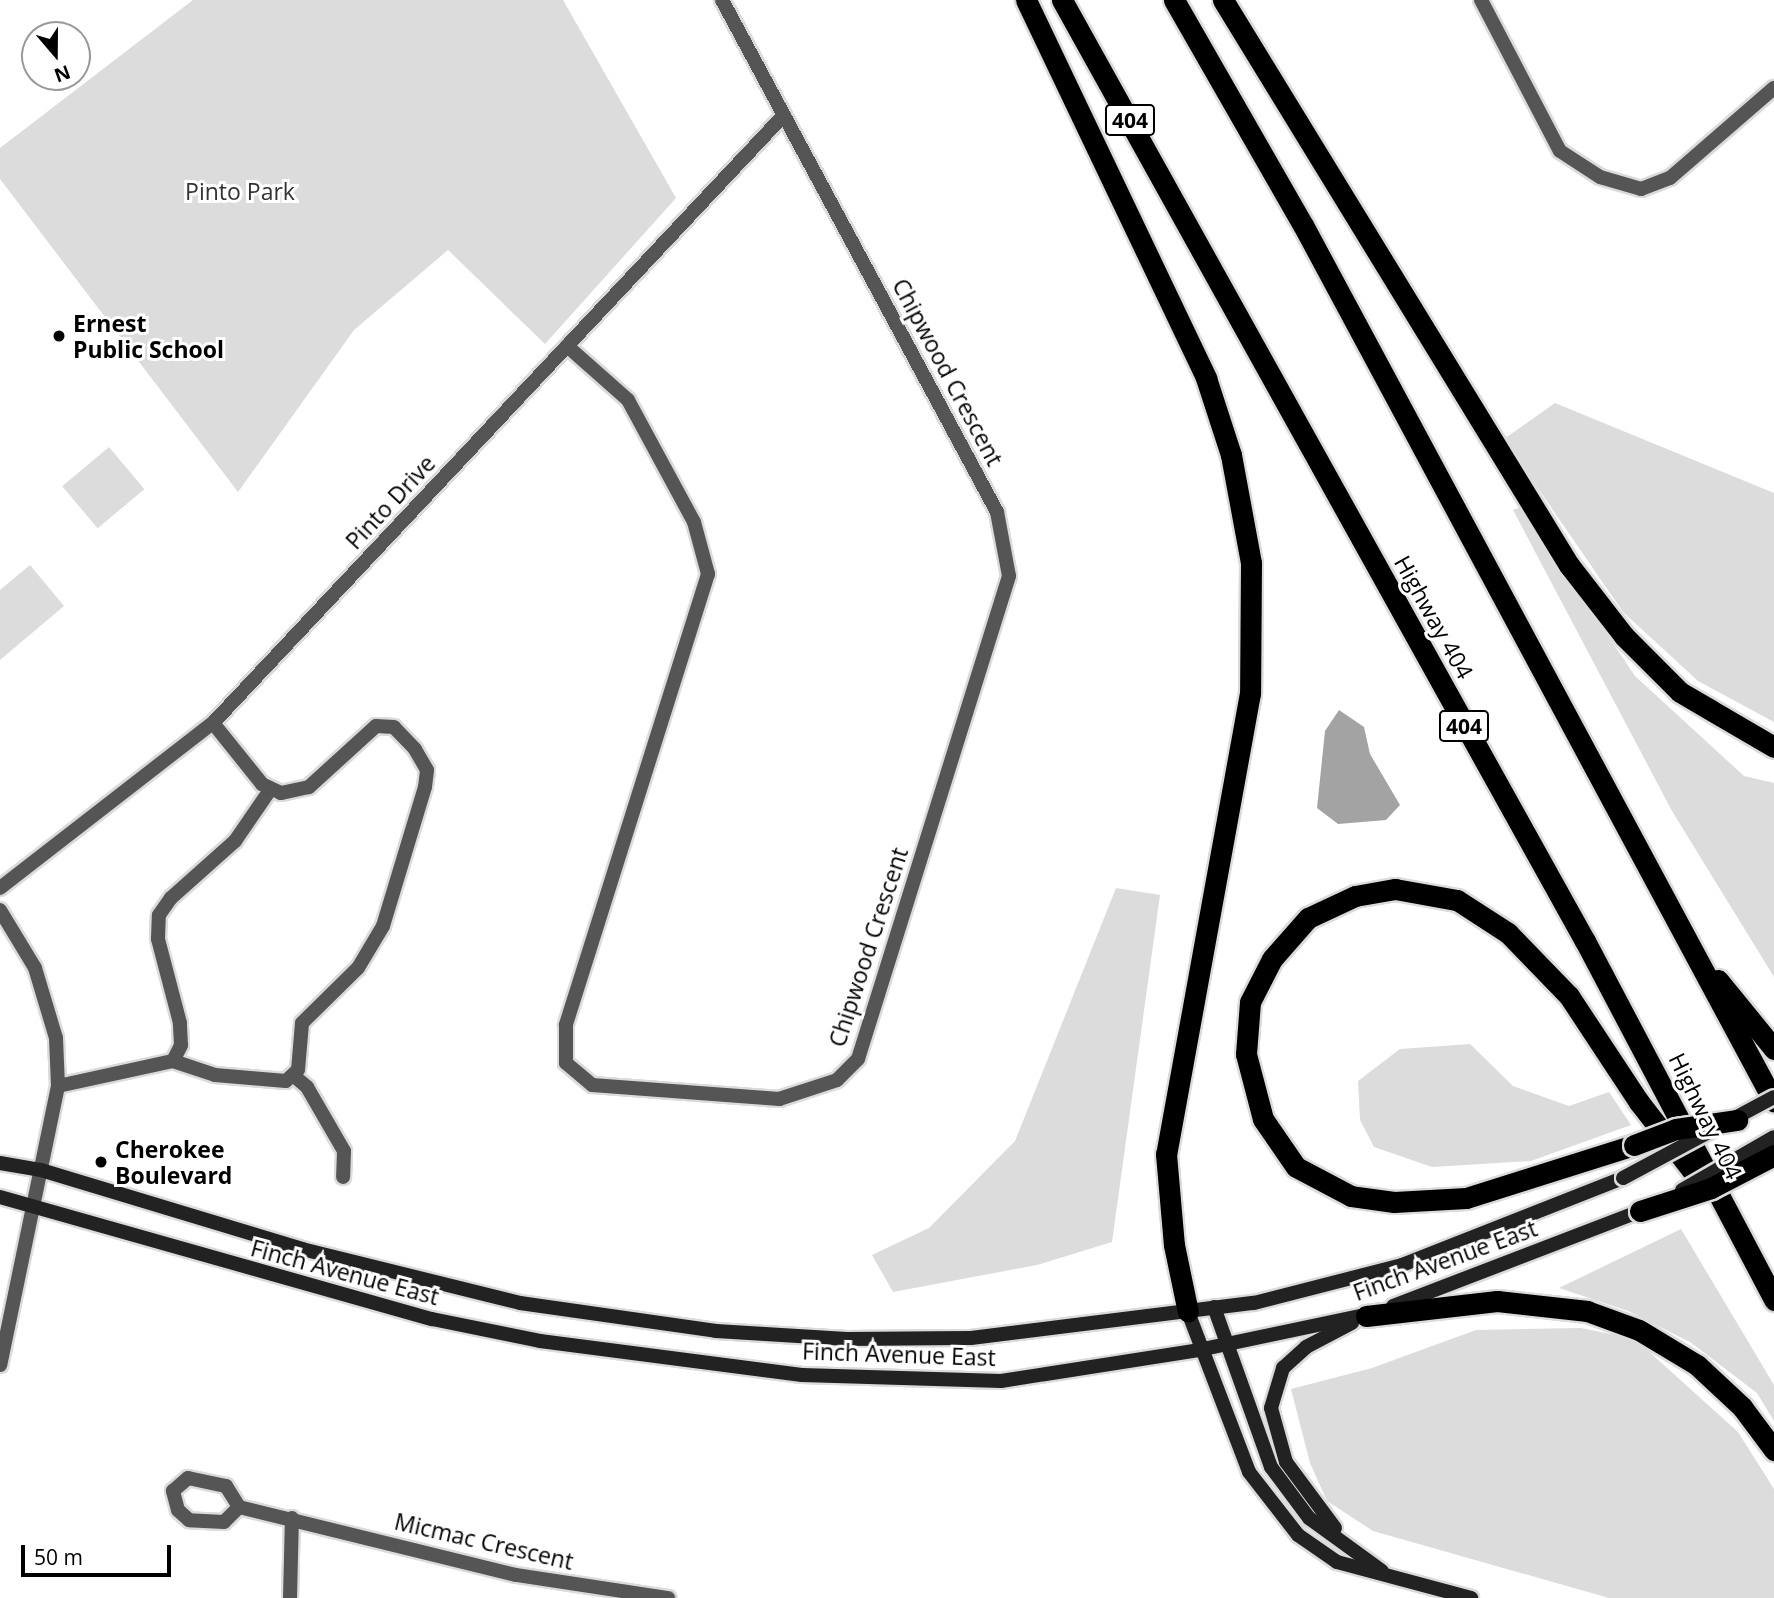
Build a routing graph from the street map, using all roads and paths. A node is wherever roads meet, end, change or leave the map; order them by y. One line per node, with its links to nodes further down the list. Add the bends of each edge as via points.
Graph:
1 (722, 0): 8 (street, Chipwood Crescent)
2 (1026, 0): 33 (highway, via 1206,378 1231,455 1251,564 1250,693 1166,1154 1174,1245)
3 (1062, 0): 30 (highway, Highway 404 / 404, via 1585,941)
4 (1174, 0): 15 (highway, via 1303,225)
5 (1223, 0): 11 (highway, via 1569,565 1623,636 1680,692)
6 (1481, 0): 7 (street, via 1560,151 1600,177 1641,189 1670,178)
7 (1774, 88)
8 (784, 115): 9 (street, Pinto Drive); 9 (street, Chipwood Crescent, via 997,512 1009,576 858,1059 837,1080 779,1099 592,1085 566,1063 566,1026 708,575 694,522 628,400)
9 (567, 346): 10 (street, Pinto Drive)
10 (213, 723): 12 (street); 13 (street, Pinto Drive)
11 (1774, 747)
12 (270, 790): 17 (street, via 235,841 159,915 158,939 180,1023 181,1045); 18 (street, via 287,794 309,787 376,726 398,731 427,770 422,806 383,926 358,968 302,1023)
13 (0, 888)
14 (0, 910): 19 (street, via 35,968 56,1038)
15 (1684, 938): 16 (highway); 20 (highway)
16 (1774, 1049)
17 (173, 1061): 18 (street, via 227,1076 280,1083); 19 (street)
18 (294, 1076): 26 (street, via 307,1087 344,1150)
19 (58, 1086): 25 (street)
20 (1774, 1099): 21 (main road, Finch Avenue East, bridge)
21 (1737, 1120): 30 (highway, bridge, via 1676,1129 1634,1145 1466,1198 1394,1202 1351,1196 1296,1167 1263,1119 1246,1054 1250,1002 1272,959 1308,918 1355,896 1395,890 1457,900 1508,933 1569,996 1639,1102); 32 (main road, Finch Avenue East, bridge, via 1623,1178 1402,1265 1341,1283)
22 (1774, 1137): 29 (main road, Finch Avenue East, bridge)
23 (1774, 1155): 29 (highway, bridge, via 1712,1188)
24 (0, 1163): 25 (main road, Finch Avenue East)
25 (41, 1170): 28 (street); 33 (main road, Finch Avenue East, via 405,1277 599,1318 776,1338 957,1338)
26 (343, 1177)
27 (0, 1197): 28 (main road, Finch Avenue East)
28 (33, 1209): 36 (main road, Finch Avenue East, via 432,1319 540,1341 802,1375 1001,1381); 37 (street)
29 (1640, 1211): 34 (main road, Finch Avenue East)
30 (1725, 1214): 31 (highway, Highway 404 / 404)
31 (1774, 1300)
32 (1214, 1307): 33 (main road, Finch Avenue East); 35 (main road)
33 (1188, 1312): 36 (main road)
34 (1366, 1315): 35 (main road, Finch Avenue East); 38 (highway, via 1497,1301 1587,1311 1639,1330 1697,1365 1742,1407); 41 (main road, via 1306,1347 1283,1368 1271,1408 1286,1462 1301,1488)
35 (1227, 1345): 36 (main road, Finch Avenue East); 41 (main road, via 1271,1467 1309,1518)
36 (1199, 1350): 42 (main road, via 1239,1451 1272,1506 1298,1535 1337,1562)
37 (0, 1365)
38 (1774, 1450)
39 (239, 1507): 40 (street, Micmac Crescent)
40 (292, 1517): 43 (street); 44 (street, Micmac Crescent, via 516,1575)
41 (1354, 1550): 42 (main road)
42 (1388, 1576): 45 (main road)
43 (290, 1598)
44 (668, 1598)
45 (1471, 1598)

